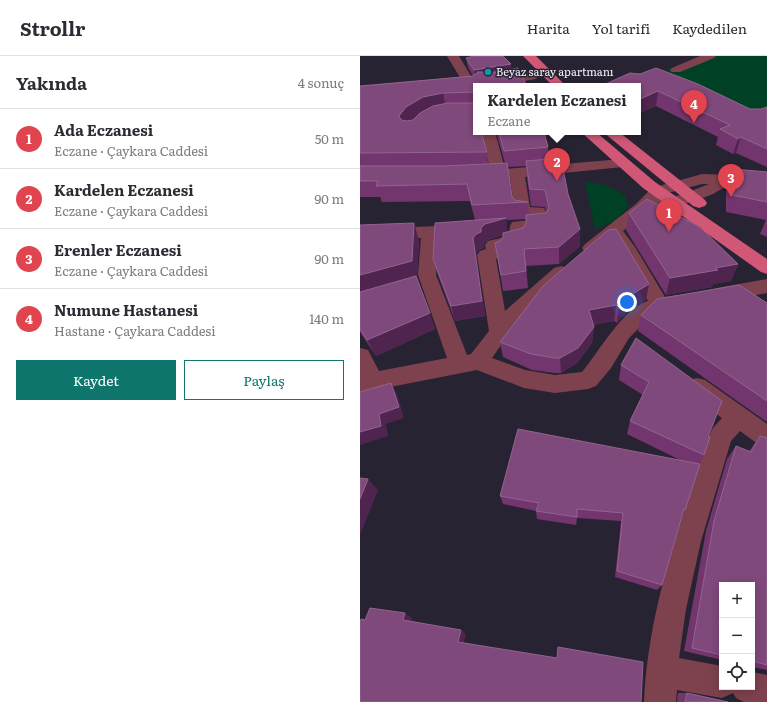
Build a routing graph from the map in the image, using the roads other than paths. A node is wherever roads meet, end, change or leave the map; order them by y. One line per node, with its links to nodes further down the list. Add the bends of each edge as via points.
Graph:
1 (453, 56): 10 (street)
2 (529, 56): 9 (main road)
3 (710, 56): 5 (street)
4 (518, 61): 6 (main road)
5 (676, 70)
6 (532, 76): 7 (street); 8 (main road)
7 (495, 83)
8 (539, 83)
9 (557, 83)
10 (473, 86)
11 (473, 87): 12 (street)
12 (457, 88)
13 (489, 135): 17 (street)
14 (591, 135): 16 (main road)
15 (614, 135): 22 (main road)
16 (622, 163): 18 (street); 23 (main road)
17 (499, 173): 18 (street); 19 (street)
18 (518, 173): 35 (street, via 524,212 538,212 540,224 510,226 517,240 494,245 495,253 486,255)
19 (462, 175)
20 (728, 179): 21 (street); 22 (street, via 702,179); 24 (street)
21 (767, 181)
22 (676, 185): 23 (street); 24 (main road)
23 (658, 191): 25 (main road); 26 (street)
24 (692, 197): 25 (street); 31 (main road)
25 (675, 203): 26 (street); 32 (main road)
26 (642, 208): 28 (street)
27 (481, 228): 29 (street)
28 (613, 230): 34 (street, via 629,250); 35 (street, via 552,279)
29 (430, 232): 30 (street); 39 (street, via 427,275 423,284)
30 (360, 235)
31 (767, 255)
32 (767, 268)
33 (767, 286): 34 (street)
34 (660, 305): 36 (street, via 646,309)
35 (498, 329): 39 (street, via 500,332)
36 (622, 332): 37 (street); 39 (street, via 588,380 555,384 524,379)
37 (639, 345)
38 (360, 356): 41 (street)
39 (469, 363): 41 (street)
40 (681, 376): 42 (street)
41 (367, 384)
42 (737, 417): 43 (street); 44 (street, via 721,436 687,542 671,609)
43 (767, 437)
44 (661, 671): 45 (street); 48 (street)
45 (719, 681)
46 (755, 689): 47 (street)
47 (767, 691)
48 (660, 702)

